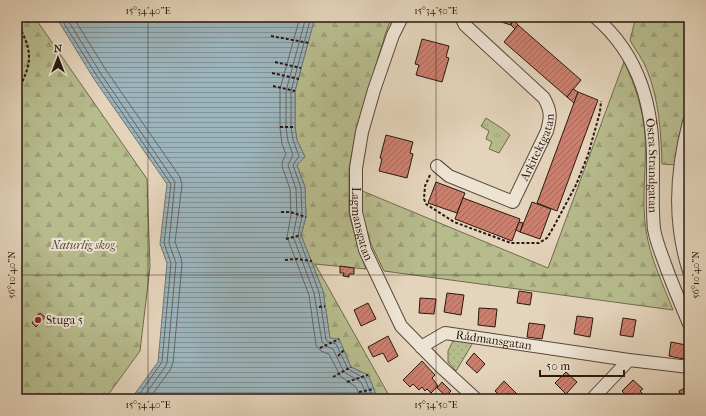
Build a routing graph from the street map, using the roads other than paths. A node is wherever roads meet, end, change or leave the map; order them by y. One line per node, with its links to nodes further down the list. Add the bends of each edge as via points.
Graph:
1 (402, 17): 8 (street, Lagmansgatan, via 393,35 362,132 356,168 356,212 365,250 401,326)
2 (461, 17): 5 (street, Arkitektgatan, via 465,25 544,98 550,108 551,119 513,202 449,176)
3 (595, 17): 7 (street, Östra Strandgatan, via 624,48 638,72 647,102 652,151 654,231 663,261)
4 (689, 122): 6 (street, via 678,178 678,210 681,239)
5 (437, 166)
6 (689, 271)
7 (689, 324)
8 (420, 347): 9 (street, Rådmansgatan, via 445,333); 11 (street, Lagmansgatan)
9 (629, 360): 10 (street, Rådmansgatan); 12 (street)
10 (689, 367)
11 (476, 399)
12 (592, 399)

